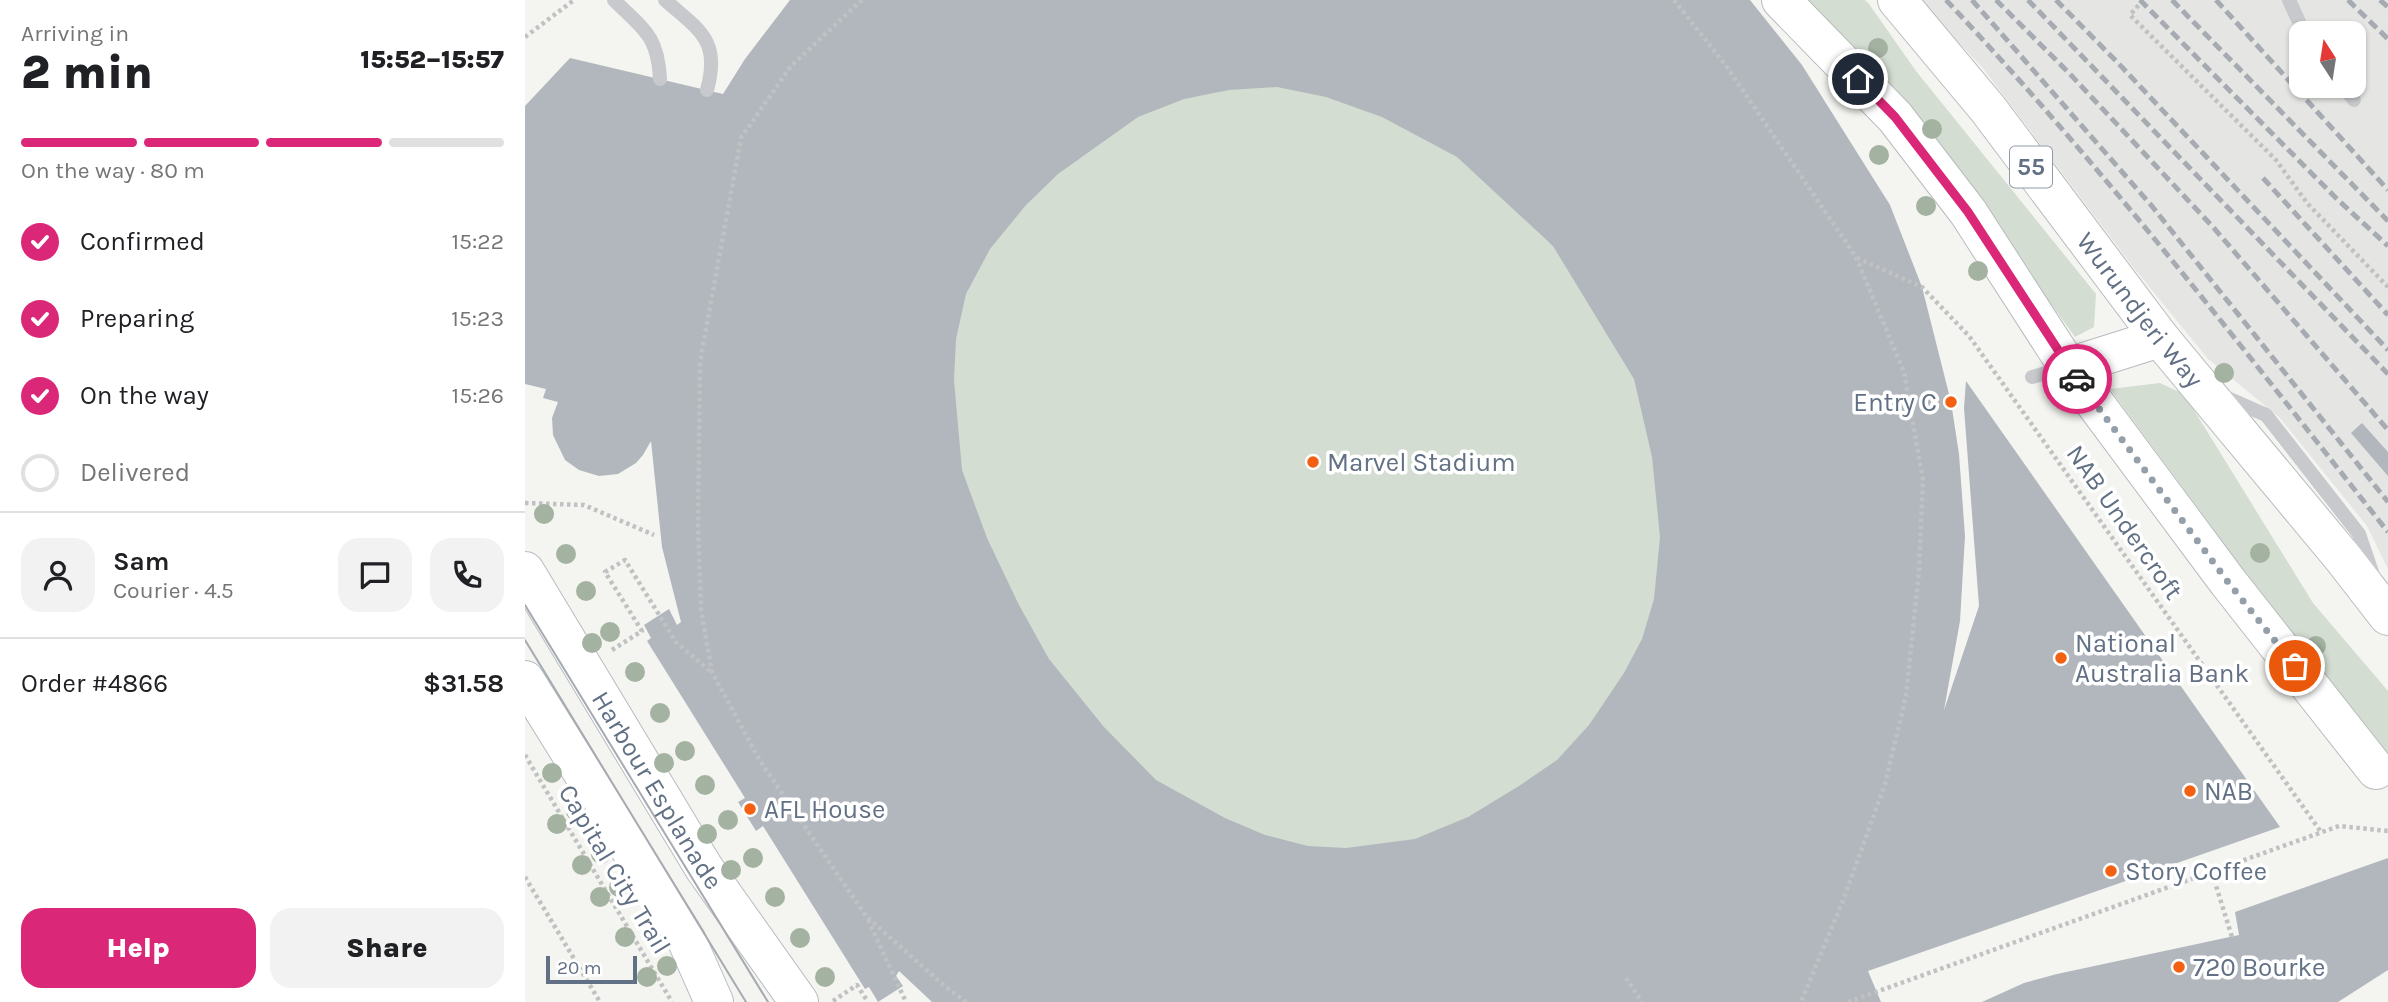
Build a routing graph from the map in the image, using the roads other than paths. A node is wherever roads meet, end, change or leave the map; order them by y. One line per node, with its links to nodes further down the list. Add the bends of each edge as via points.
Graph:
1 (614, 0): 7 (lane, via 653,41)
2 (665, 0): 8 (lane, via 708,43 713,71)
3 (1781, 0): 10 (main road, via 1895,117 1968,212)
4 (1897, 0): 9 (main road, Wurundjeri Way / 55, via 1988,109)
5 (2289, 0): 6 (lane)
6 (2299, 21)
7 (660, 79)
8 (707, 90)
9 (2160, 338): 10 (main road); 12 (main road, Wurundjeri Way / 55)
10 (2050, 372): 14 (main road, via 2228,582)
11 (525, 571): 16 (main road, Harbour Esplanade, via 704,868)
12 (2388, 616)
13 (525, 680): 15 (main road, via 687,941)
14 (2376, 770)
15 (714, 1002)
16 (799, 1002)

